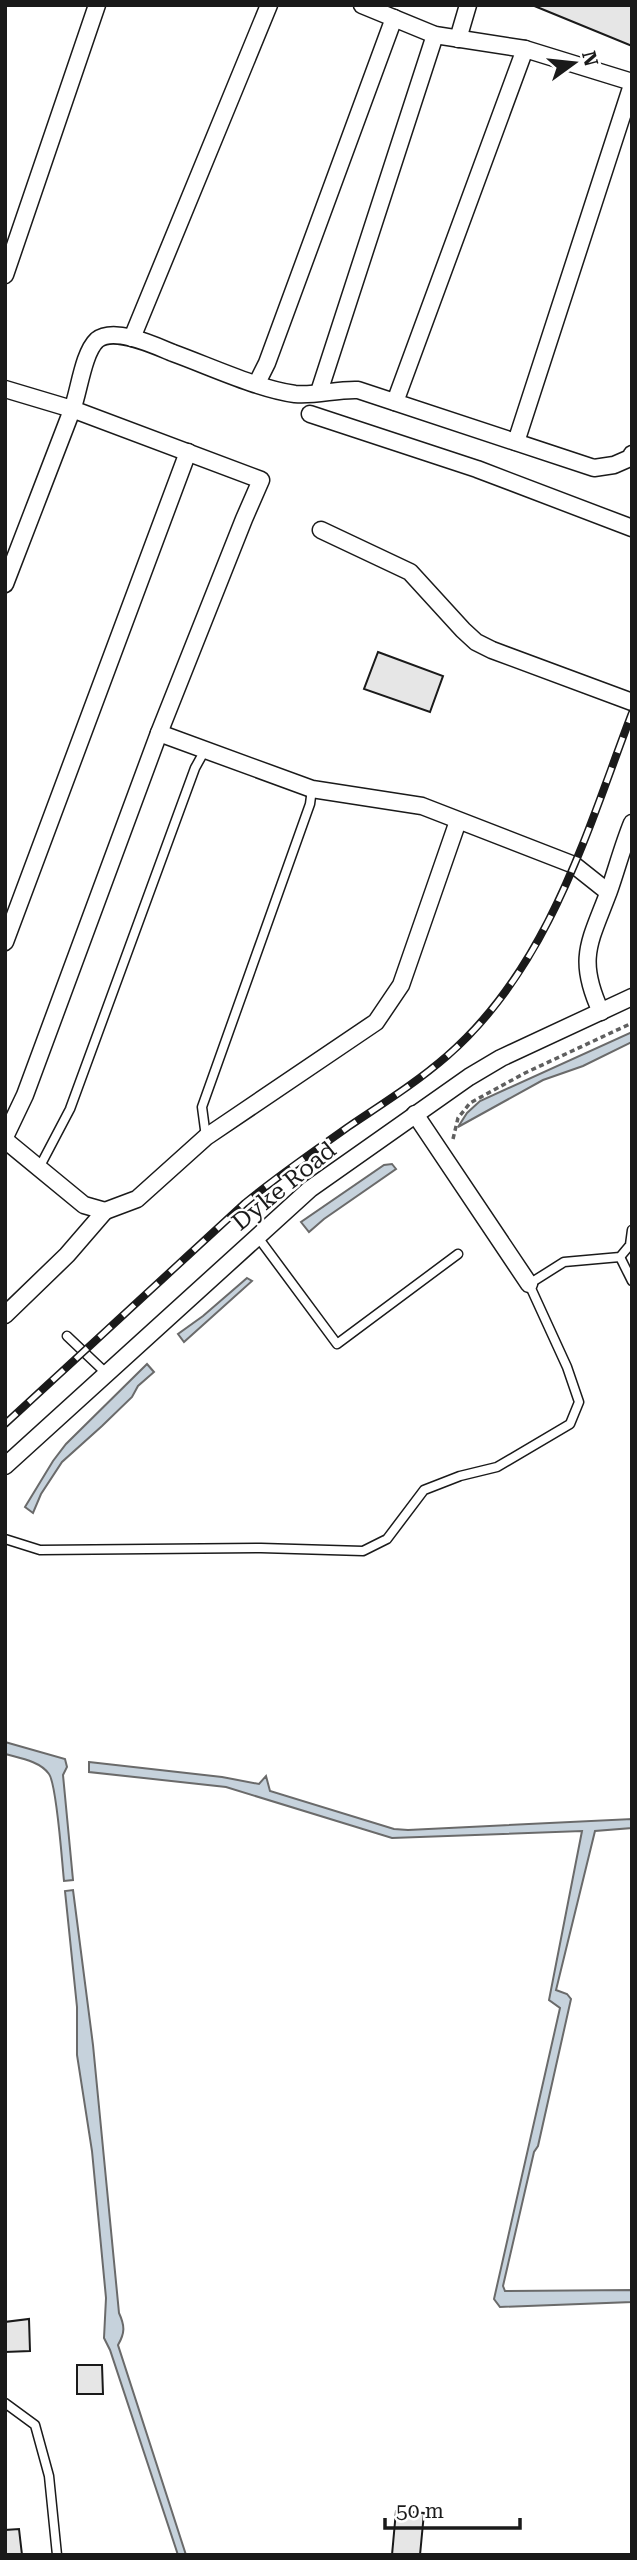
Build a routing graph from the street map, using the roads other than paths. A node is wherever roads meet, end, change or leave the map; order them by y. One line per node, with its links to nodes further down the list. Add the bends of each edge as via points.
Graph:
1 (97, 5): 10 (street)
2 (269, 5): 11 (street)
3 (362, 5): 5 (street)
4 (468, 5): 7 (street)
5 (394, 18): 6 (street); 12 (street)
6 (435, 35): 7 (street); 13 (street)
7 (458, 39): 8 (street)
8 (525, 49): 9 (street); 15 (street)
9 (632, 84): 18 (street)
10 (5, 275)
11 (132, 338): 12 (street); 16 (street, via 98,340 88,354)
12 (257, 383): 13 (street, via 291,393)
13 (320, 392): 15 (street, via 358,390)
14 (7, 393): 16 (street)
15 (395, 402): 18 (street)
16 (72, 409): 19 (street); 23 (street)
17 (310, 414): 21 (street, via 477,469)
18 (516, 442): 20 (street, via 594,468 614,465)
19 (188, 452): 25 (street, via 261,480); 32 (street)
20 (632, 454)
21 (632, 528)
22 (321, 530): 24 (street, via 411,572 476,642)
23 (5, 584)
24 (632, 702)
25 (159, 733): 26 (street); 37 (street)
26 (205, 750): 27 (street); 38 (lane, via 70,1109)
27 (312, 789): 28 (street, via 422,806); 36 (lane, via 202,1107)
28 (458, 821): 31 (street, via 574,865); 36 (street, via 401,985 376,1022)
29 (632, 823): 30 (street)
30 (627, 848): 31 (street)
31 (608, 892): 34 (street, via 591,934 587,964)
32 (5, 942)
33 (632, 997): 34 (street, Dyke Road)
34 (601, 1012): 35 (street, Dyke Road, via 501,1058)
35 (415, 1114): 41 (street, Dyke Road, via 310,1189); 45 (street)
36 (206, 1137): 39 (street, via 137,1199)
37 (5, 1138): 38 (street)
38 (39, 1168): 39 (street, via 84,1205)
39 (105, 1211): 46 (street)
40 (632, 1230): 43 (lane, via 630,1245)
41 (257, 1236): 42 (lane, via 337,1344); 48 (street, Dyke Road)
42 (458, 1254)
43 (620, 1257): 44 (lane); 45 (lane, via 564,1262)
44 (632, 1280)
45 (529, 1284): 50 (lane, via 579,1402 570,1424 497,1467 424,1490 387,1539 363,1551 40,1550)
46 (5, 1315)
47 (67, 1336): 48 (lane)
48 (106, 1373): 49 (street, Dyke Road)
49 (5, 1466)
50 (5, 1539)
51 (5, 2403): 52 (lane, via 36,2425 49,2476)
52 (57, 2555)

